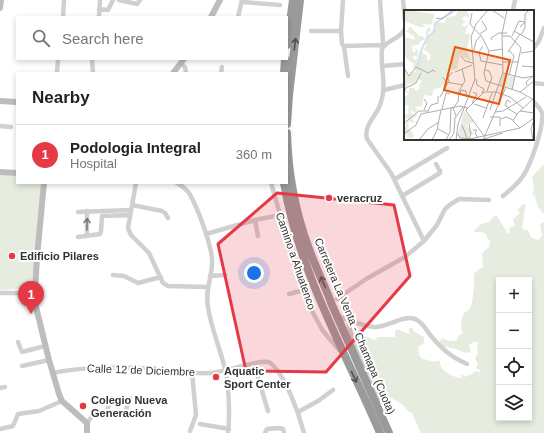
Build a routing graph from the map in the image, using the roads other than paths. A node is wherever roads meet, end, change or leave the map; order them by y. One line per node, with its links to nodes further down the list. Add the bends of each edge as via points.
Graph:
1 (1, 0): 16 (main road)
2 (64, 0): 20 (street)
3 (100, 0): 17 (street)
4 (113, 0): 17 (street, via 108,10)
5 (119, 0): 6 (street, via 137,4)
6 (140, 0)
7 (220, 0): 22 (main road)
8 (293, 0): 28 (highway)
9 (300, 0): 53 (highway, one-way to 9)
10 (343, 0): 27 (street)
11 (380, 0): 29 (street)
12 (403, 0): 18 (street)
13 (515, 0): 19 (street)
14 (242, 1): 15 (street); 23 (street)
15 (280, 5)
16 (0, 8)
17 (99, 9): 21 (street)
18 (404, 10)
19 (513, 10)
20 (63, 16)
21 (99, 16)
22 (212, 16)
23 (238, 16)
24 (544, 28): 31 (street)
25 (404, 30): 29 (street, via 397,38)
26 (311, 31): 27 (street)
27 (341, 31): 30 (street)
28 (288, 38)
29 (384, 45): 30 (street); 37 (street)
30 (344, 46): 45 (street)
31 (534, 48)
32 (58, 60): 39 (street)
33 (92, 60): 40 (street)
34 (285, 60): 44 (highway)
35 (183, 61): 41 (main road); 42 (street)
36 (404, 64): 37 (street)
37 (383, 66): 49 (street)
38 (222, 67): 43 (street)
39 (57, 72)
40 (93, 72)
41 (174, 72)
42 (186, 72)
43 (221, 72)
44 (284, 72)
45 (348, 76)
46 (534, 83): 47 (street)
47 (544, 84)
48 (404, 85): 49 (street)
49 (384, 90): 61 (street, via 379,110 366,132 367,139)
50 (0, 100): 51 (main road)
51 (16, 102)
52 (534, 102): 68 (street, via 543,113 543,130 523,177)
53 (288, 110)
54 (0, 126): 55 (street)
55 (11, 127)
56 (447, 148): 61 (street)
57 (288, 155): 125 (highway, Carretera La Venta - Chamapa (Cuota), one-way to 57, via 308,248 291,184)
58 (436, 164): 67 (street, via 440,173)
59 (0, 172): 60 (main road)
60 (16, 173)
61 (395, 180): 67 (street)
62 (44, 184): 88 (main road)
63 (136, 184): 70 (street)
64 (178, 184): 76 (street, via 188,193)
65 (271, 184): 73 (street, Camino a Ahuatenco)
66 (284, 184): 97 (highway, Carretera La Venta - Chamapa (Cuota), via 290,215 302,253)
67 (402, 196): 80 (street)
68 (503, 196)
69 (489, 200): 80 (street, via 458,200 451,204)
70 (131, 210): 72 (street); 74 (street, via 162,211); 77 (street, via 102,216 101,233); 84 (street, via 128,228 131,235 149,253)
71 (78, 212): 72 (street)
72 (87, 212): 77 (street, one-way to 72)
73 (280, 215): 75 (street); 86 (street, Camino a Ahuatenco)
74 (168, 218)
75 (255, 220): 76 (street); 78 (street)
76 (206, 234): 83 (street, via 212,257)
77 (87, 236): 79 (street)
78 (258, 236)
79 (78, 237)
80 (424, 240): 90 (street, via 405,257)
81 (113, 275): 84 (street, via 124,276 138,282)
82 (225, 275): 83 (street)
83 (210, 276): 85 (street)
84 (161, 277): 85 (street, via 163,283 168,286)
85 (207, 287): 102 (street, via 208,307)
86 (304, 290): 89 (street); 92 (street, Camino a Ahuatenco)
87 (0, 293): 88 (street)
88 (35, 293): 96 (main road)
89 (289, 294)
90 (337, 299)
91 (322, 311): 92 (street)
92 (313, 313): 97 (street, Camino a Ahuatenco, via 323,331)
93 (340, 317): 94 (street)
94 (348, 320): 100 (street, via 374,327 387,326 402,319 418,320 443,350 454,359); 108 (street, via 351,335 377,395)
95 (18, 342): 96 (street, via 22,352)
96 (45, 346): 98 (main road)
97 (343, 354): 124 (highway, Carretera La Venta - Chamapa (Cuota), one-way to 124)
98 (49, 360): 101 (street); 104 (main road)
99 (254, 364): 102 (street, Calle 12 de Diciembre); 110 (street); 111 (street, Calle 12 de Diciembre, via 265,361 274,365)
100 (467, 364)
101 (22, 366)
102 (226, 371): 103 (street, Calle 12 de Diciembre); 119 (street)
103 (192, 372): 104 (street, Calle 12 de Diciembre, via 84,368); 118 (street, via 196,415)
104 (52, 373): 109 (main road)
105 (333, 390): 111 (street)
106 (111, 398): 112 (street)
107 (130, 398): 113 (street)
108 (382, 400)
109 (62, 401): 115 (main road); 117 (street, via 39,411 18,414 12,426)
110 (268, 411)
111 (298, 412): 123 (street, Calle 12 de Diciembre)
112 (106, 414): 113 (street); 115 (street, via 95,413)
113 (124, 414): 114 (street)
114 (138, 415)
115 (87, 423): 120 (main road)
116 (200, 424): 119 (street)
117 (2, 430)
118 (190, 431)
119 (228, 431)
120 (87, 433)
121 (265, 433): 122 (street, via 269,428 283,429)
122 (284, 433)
123 (304, 433)
124 (380, 433)
125 (389, 433)

